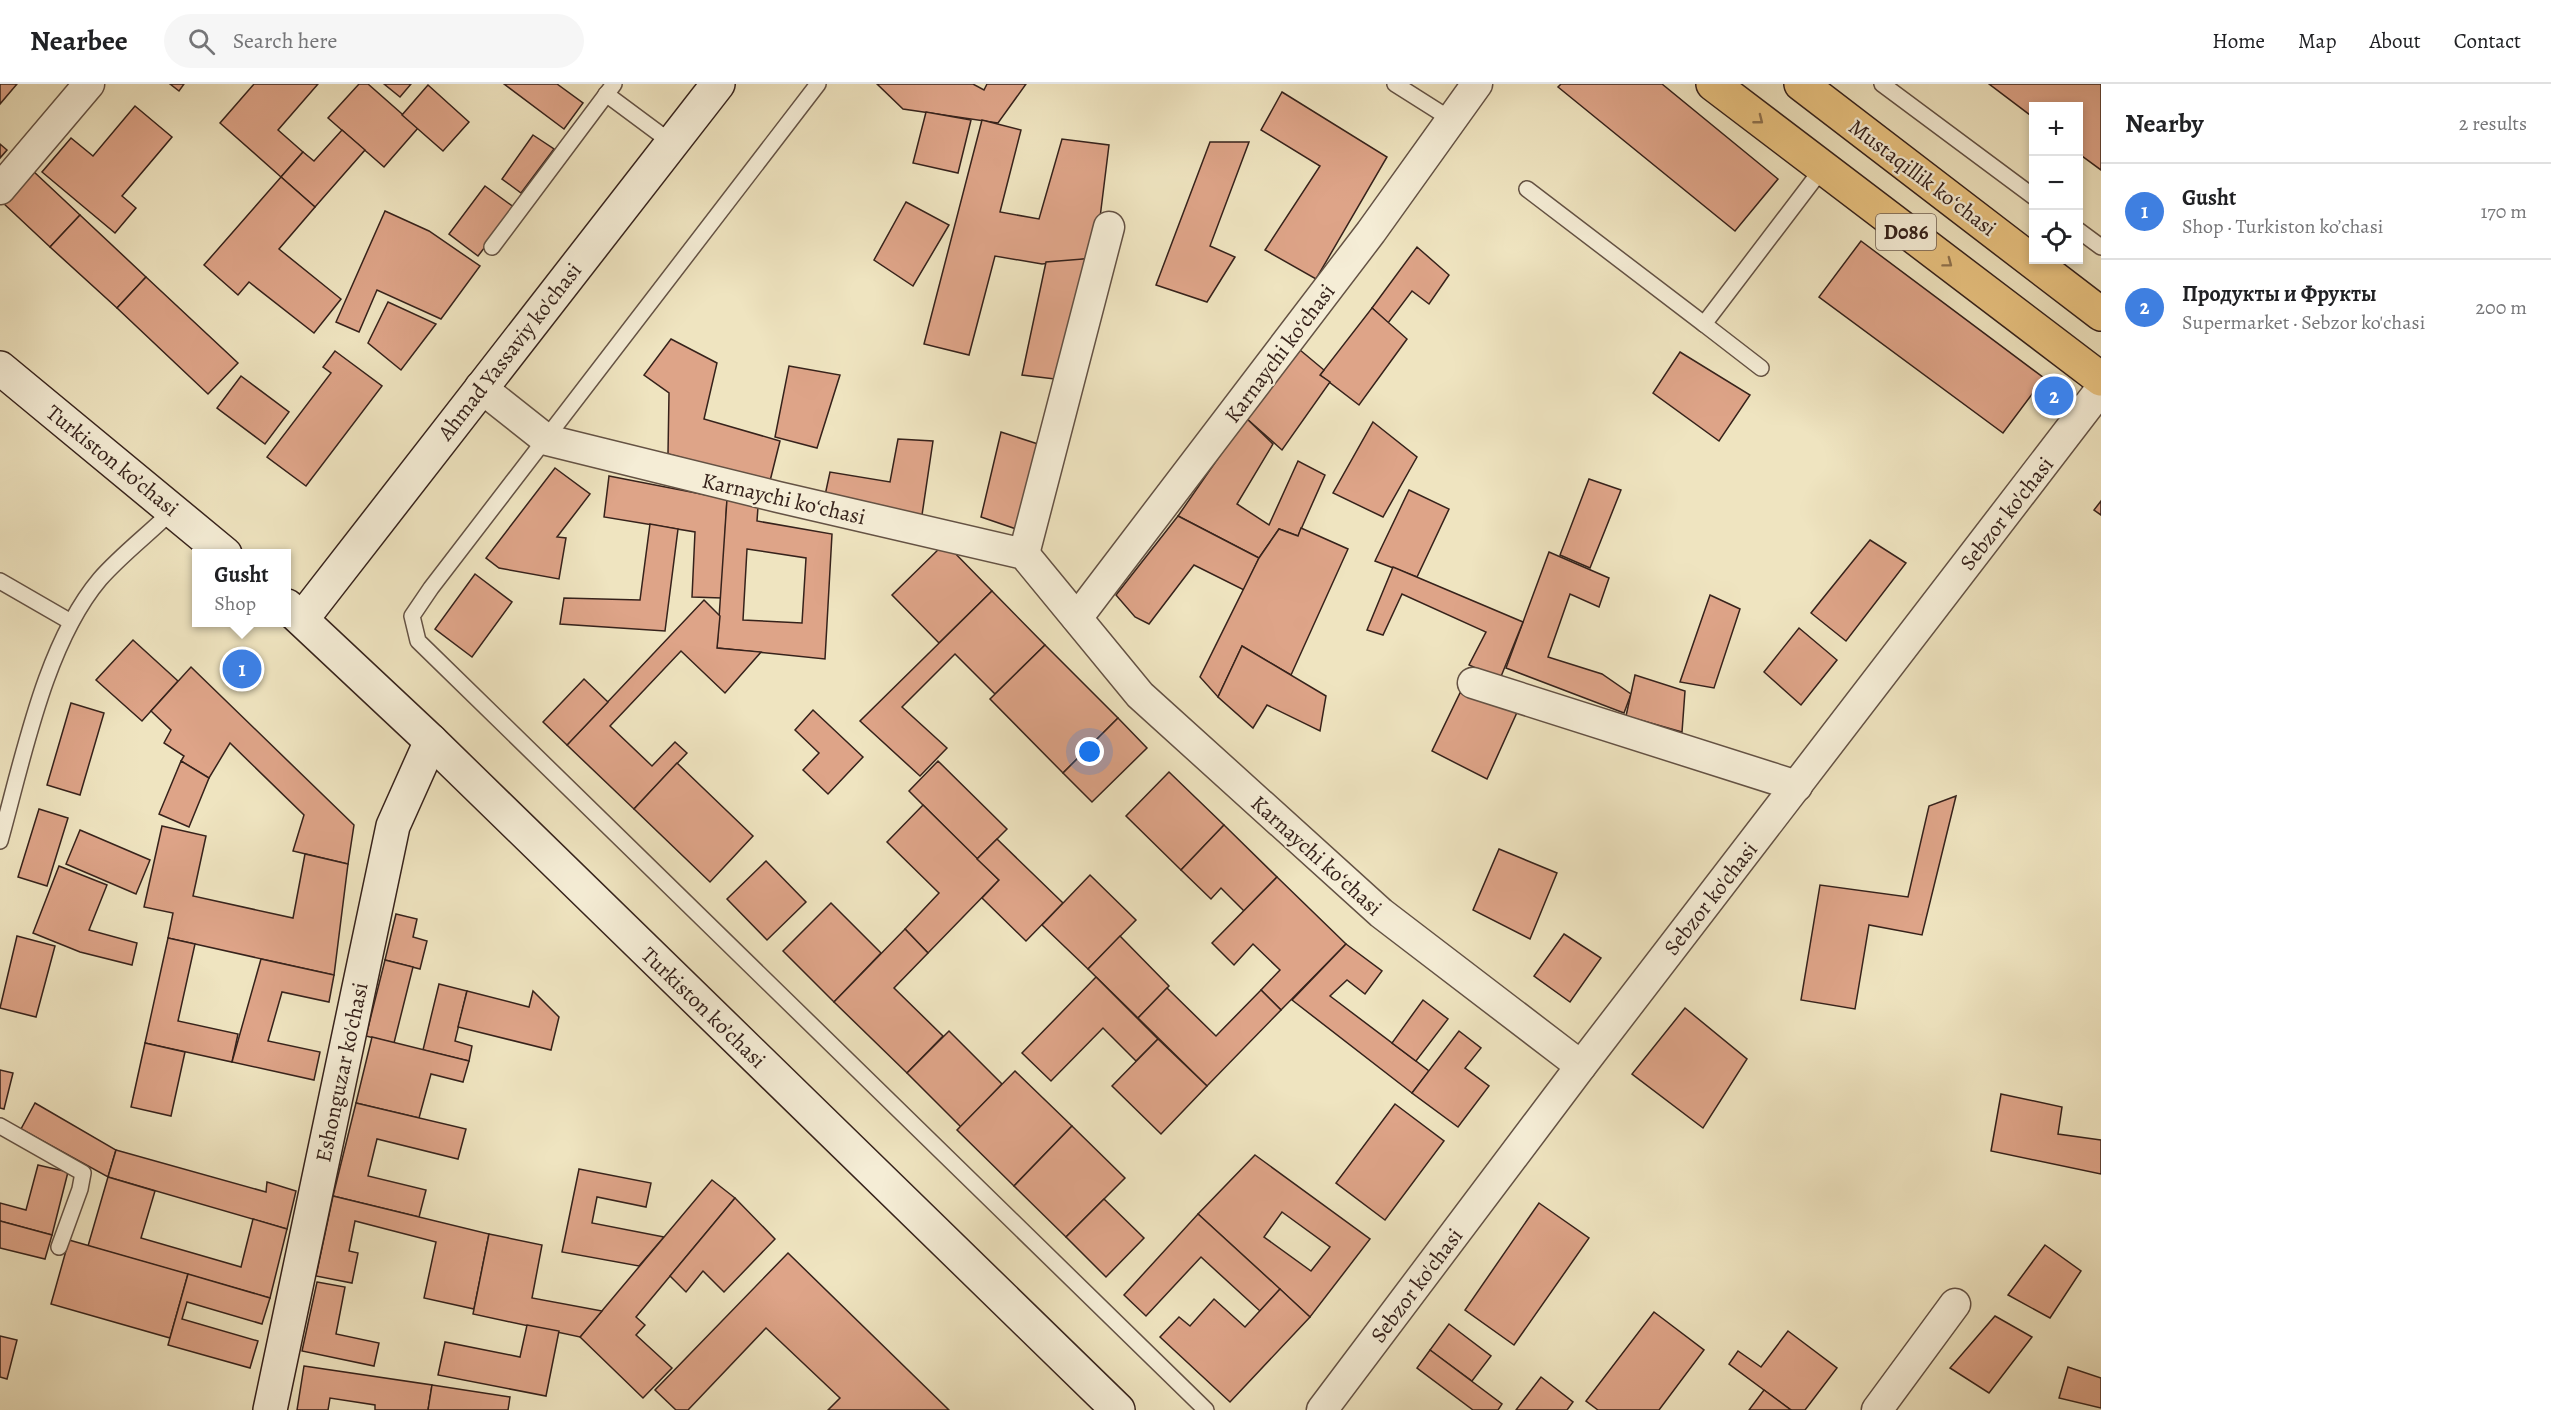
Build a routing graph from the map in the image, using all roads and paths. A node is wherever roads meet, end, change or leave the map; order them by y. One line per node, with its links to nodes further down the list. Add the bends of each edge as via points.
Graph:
1 (89, 84): 13 (street)
2 (718, 84): 11 (main road, Ahmad Yassaviy ko'chasi)
3 (818, 84): 27 (lane)
4 (1395, 84): 10 (lane)
5 (1477, 84): 10 (street, Karnaychi koʻchasi)
6 (1713, 84): 12 (main road, D086, one-way to 12)
7 (1801, 84): 20 (main road, Mustaqillik koʻchasi / D086)
8 (1882, 84): 15 (lane)
9 (610, 89): 11 (lane); 18 (lane)
10 (1452, 120): 33 (street, Karnaychi koʻchasi)
11 (672, 143): 25 (main road, Ahmad Yassaviy ko'chasi)
12 (1822, 169): 21 (lane); 24 (main road, D086, one-way to 24)
13 (0, 189)
14 (1527, 189): 21 (lane)
15 (2029, 193)
16 (1109, 227): 30 (street)
17 (2083, 233): 19 (lane)
18 (492, 247)
19 (2101, 247)
20 (2101, 314)
21 (1704, 324): 23 (lane)
22 (0, 368): 28 (main road, Turkiston ko’chasi)
23 (1761, 368)
24 (2101, 379)
25 (480, 387): 27 (street, Karnaychi koʻchasi); 32 (main road, Ahmad Yassaviy ko'chasi)
26 (2101, 389): 37 (street, Sebzor ko'chasi)
27 (547, 440): 30 (street, Karnaychi koʻchasi); 45 (lane, via 412,616 418,641)
28 (173, 510): 29 (main road, Turkiston ko’chasi); 34 (lane, via 100,579)
29 (219, 549)
30 (1024, 554): 33 (street, Karnaychi koʻchasi)
31 (0, 581): 34 (lane)
32 (295, 613): 36 (main road, Turkiston ko’chasi)
33 (1077, 618): 39 (street, Karnaychi koʻchasi, via 1140,695 1381,913)
34 (71, 622): 38 (lane, via 42,694)
35 (1473, 684): 37 (street)
36 (431, 741): 43 (main road, Eshonguzar ko'chasi, via 393,826); 44 (main road, Turkiston ko’chasi)
37 (1797, 786): 39 (street, Sebzor ko'chasi)
38 (0, 841)
39 (1581, 1066): 46 (street, Sebzor ko'chasi)
40 (0, 1126): 41 (lane, via 83,1173)
41 (59, 1247)
42 (1955, 1304): 47 (street)
43 (270, 1410)
44 (1118, 1410)
45 (1206, 1410)
46 (1322, 1410)
47 (1877, 1410)

